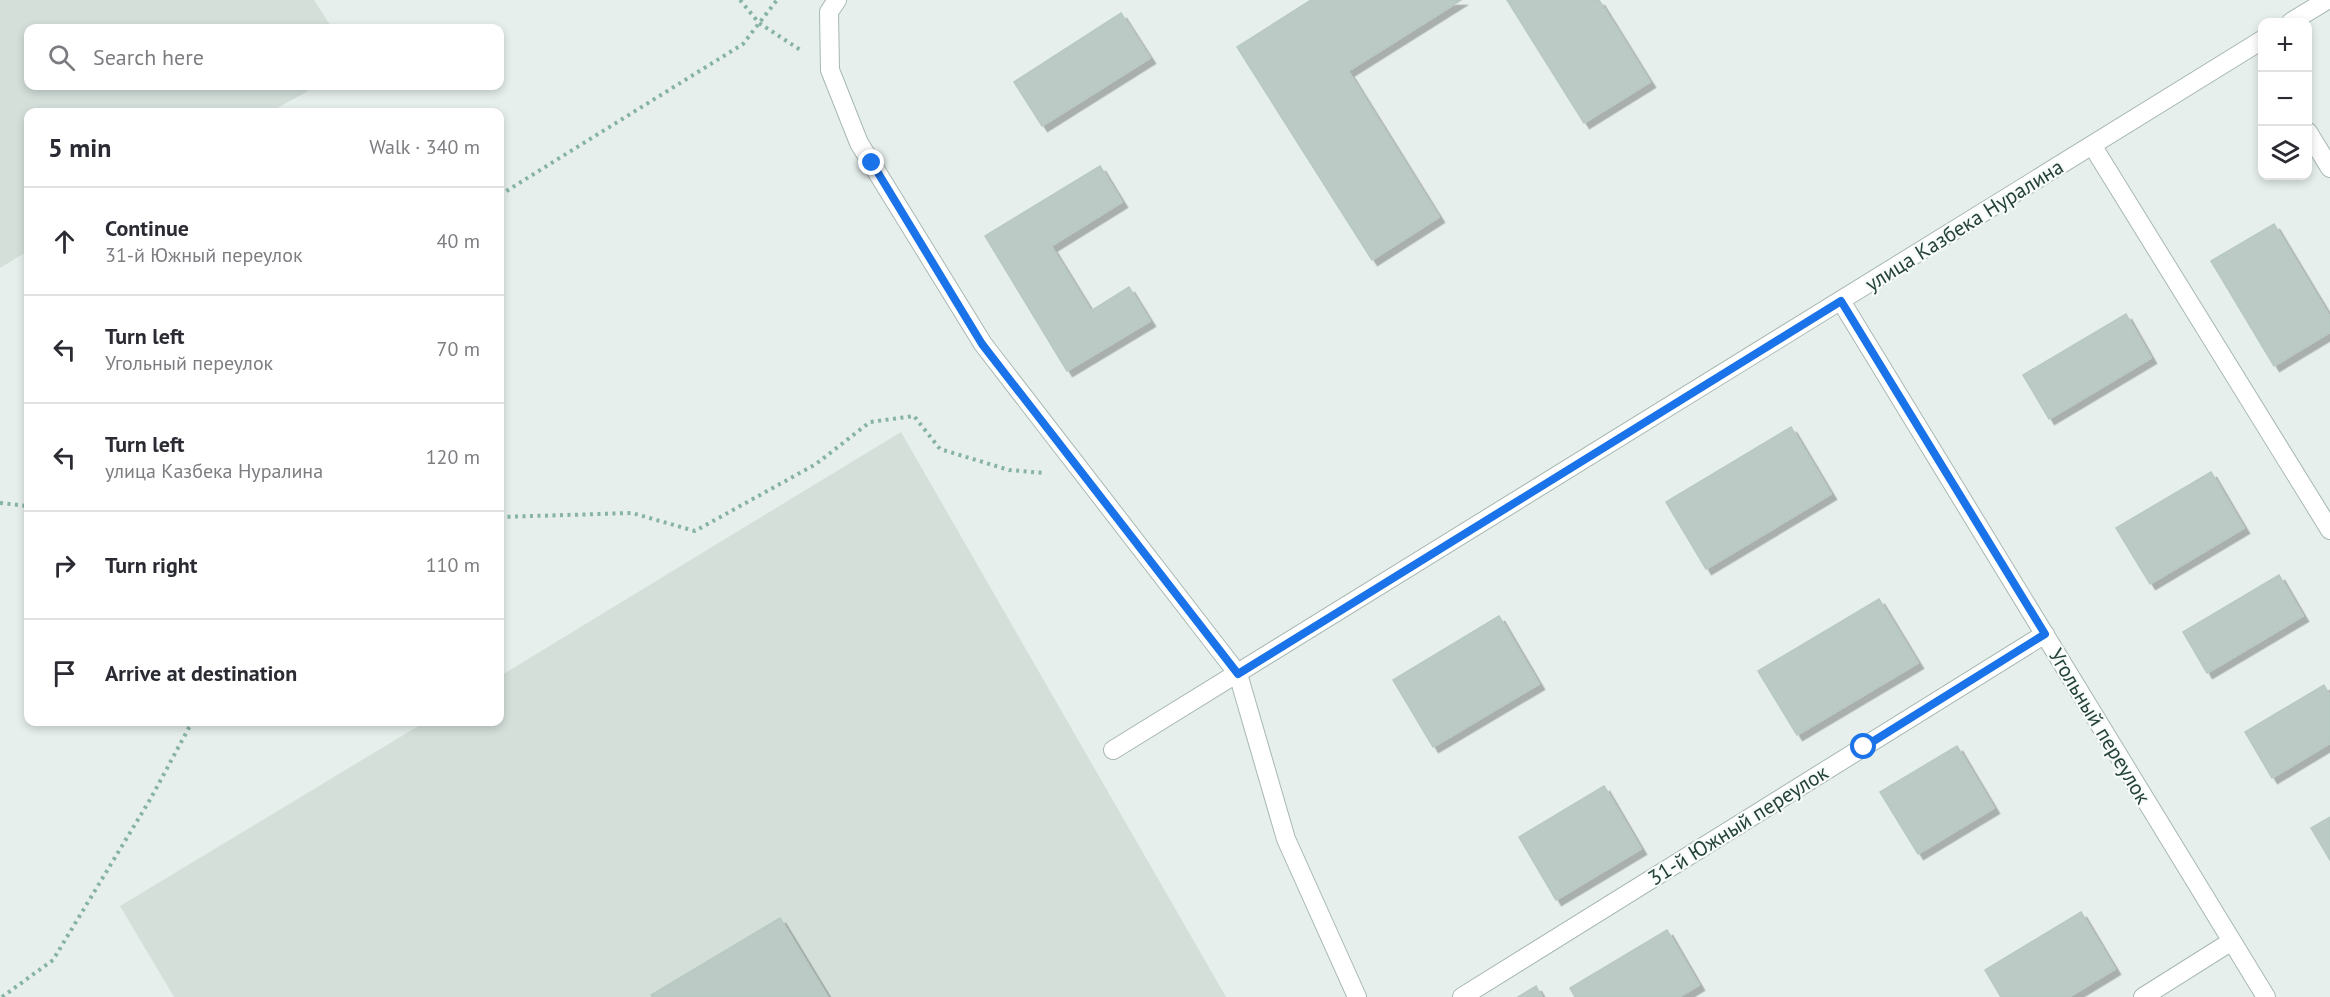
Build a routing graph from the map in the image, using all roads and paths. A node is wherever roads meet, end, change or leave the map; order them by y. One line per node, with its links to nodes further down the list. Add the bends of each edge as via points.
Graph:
1 (740, 0): 6 (path)
2 (777, 0): 6 (path)
3 (837, 0): 8 (street, via 829,12)
4 (2327, 0): 5 (street)
5 (2298, 18)
6 (759, 23): 8 (path); 12 (path, via 743,44)
7 (2258, 50): 10 (street, улица Казбека Нуралина)
8 (830, 70): 14 (street, via 860,143 982,344)
9 (2312, 140): 11 (street)
10 (2092, 145): 13 (street, улица Казбека Нуралина); 18 (street)
11 (2330, 168)
12 (504, 193)
13 (1841, 301): 19 (street, Угольный переулок); 20 (street, улица Казбека Нуралина)
14 (1084, 474): 17 (path, via 1009,470 940,449 914,416 870,422 816,464 695,531 632,513); 20 (street)
15 (0, 503): 16 (path)
16 (24, 506)
17 (504, 517)
18 (2330, 530)
19 (2045, 634): 23 (street, Угольный переулок); 26 (street, 31-й Южный переулок)
20 (1238, 674): 22 (street, улица Казбека Нуралина); 25 (street, via 1286,839)
21 (190, 726): 24 (path, via 53,960)
22 (1113, 750)
23 (2232, 941): 27 (street); 28 (street, Угольный переулок)
24 (2, 997)
25 (1357, 997)
26 (1462, 997)
27 (2143, 997)
28 (2266, 997)

